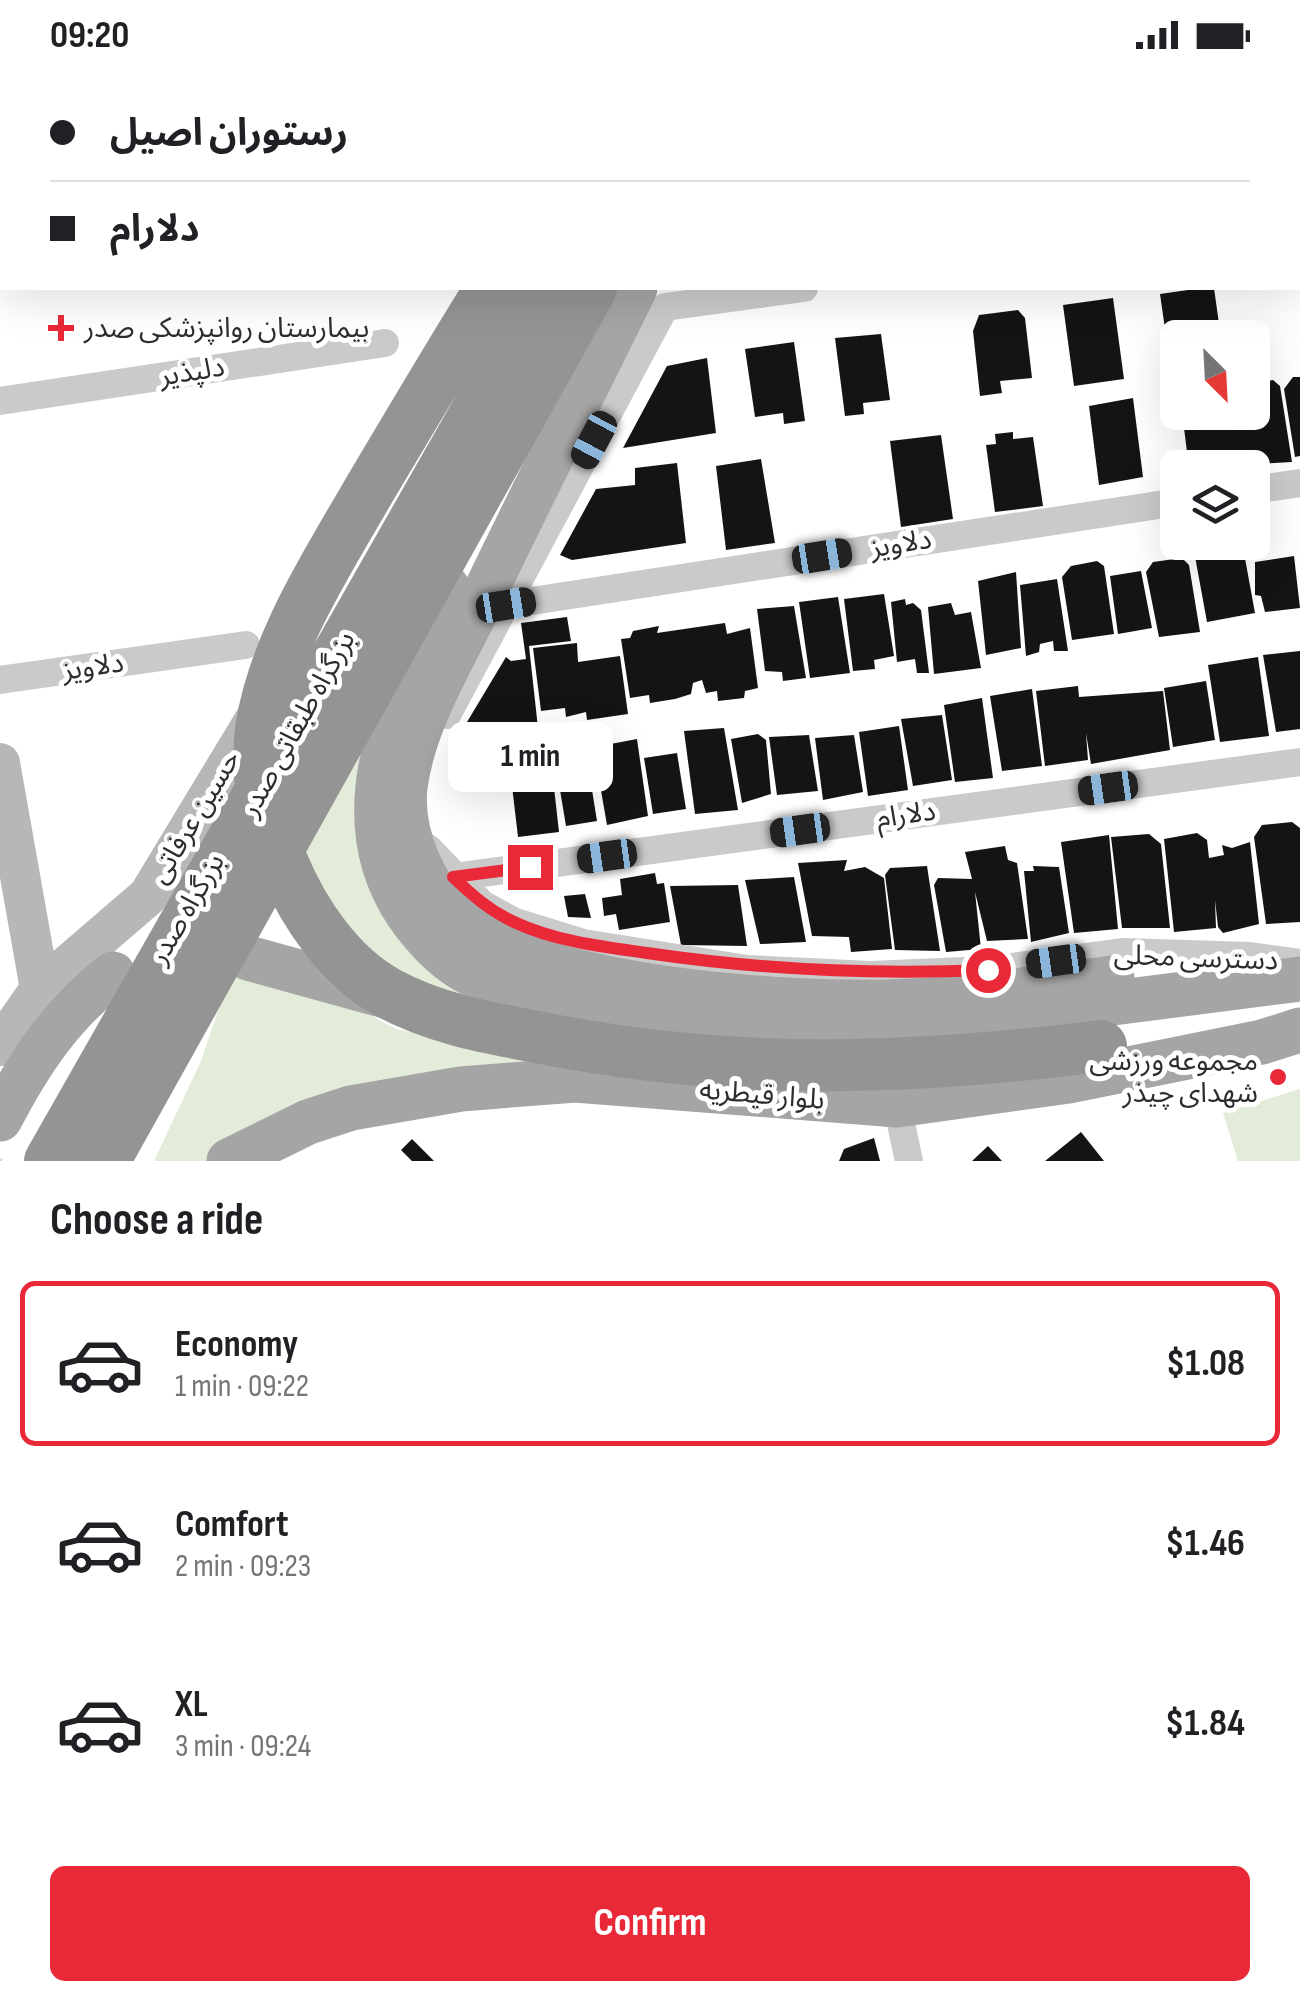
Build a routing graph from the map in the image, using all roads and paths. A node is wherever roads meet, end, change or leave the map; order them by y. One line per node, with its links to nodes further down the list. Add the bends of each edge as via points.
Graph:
1 (490, 290): 29 (highway, bridge, via 342,537 280,656 262,729 267,824 288,877 332,946 386,992 437,1015 591,1048 778,1068 924,1066)
2 (529, 290): 14 (highway, بزرگراه صدر)
3 (546, 290): 30 (highway, بزرگراه طبقاتی صدر, bridge)
4 (592, 290): 10 (highway, بزرگراه صدر)
5 (592, 290): 21 (highway, بزرگراه طبقاتی صدر, bridge)
6 (770, 290): 7 (street)
7 (650, 297): 15 (street, دسترسی محلی); 24 (main road, bridge, via 419,728 405,811 412,843 433,889 464,924 580,972 677,990 886,1002 1112,978)
8 (385, 343): 9 (street, دلپذیر)
9 (0, 401)
10 (508, 438): 26 (main road, via 379,765 376,817 392,886 437,951 472,974 522,992); 38 (highway, بزرگراه صدر)
11 (1300, 483): 12 (street)
12 (1270, 487)
13 (1160, 505): 15 (street, دلاویز)
14 (368, 568): 25 (main road, حسین عرفاتی, via 310,636 228,758 148,896); 35 (highway, بزرگراه صدر, via 233,829)
15 (506, 605): 20 (street, دسترسی محلی, via 412,801 419,830)
16 (246, 645): 17 (street, دلاویز)
17 (0, 680)
18 (1300, 762): 20 (street, دلارام)
19 (0, 764): 25 (main road)
20 (453, 877): 22 (street, دسترسی محلی, via 482,904 542,933 747,969 870,975 1124,952)
21 (242, 943): 26 (main road, via 426,1007 498,1018); 37 (highway, بزرگراه طبقاتی صدر, bridge); 39 (highway, bridge)
22 (1300, 963)
23 (112, 974): 33 (main road, via 46,1038)
24 (1279, 980): 26 (main road, via 894,1031)
25 (40, 989): 28 (main road, حسین عرفاتی)
26 (748, 1029)
27 (1281, 1036): 29 (main road, via 1214,1028); 31 (main road, بلوار قیطریه, via 1068,1081)
28 (0, 1046)
29 (1101, 1046)
30 (98, 1074): 34 (highway, bridge); 36 (highway, بزرگراه طبقاتی صدر, bridge)
31 (898, 1105): 32 (main road, بلوار قیطریه, via 575,1080 461,1089); 42 (street)
32 (351, 1108): 40 (main road, بلوار قیطریه); 41 (street)
33 (0, 1120)
34 (26, 1161)
35 (42, 1161)
36 (50, 1161)
37 (104, 1161)
38 (112, 1161)
39 (138, 1161)
40 (229, 1161)
41 (261, 1161)
42 (909, 1161)

